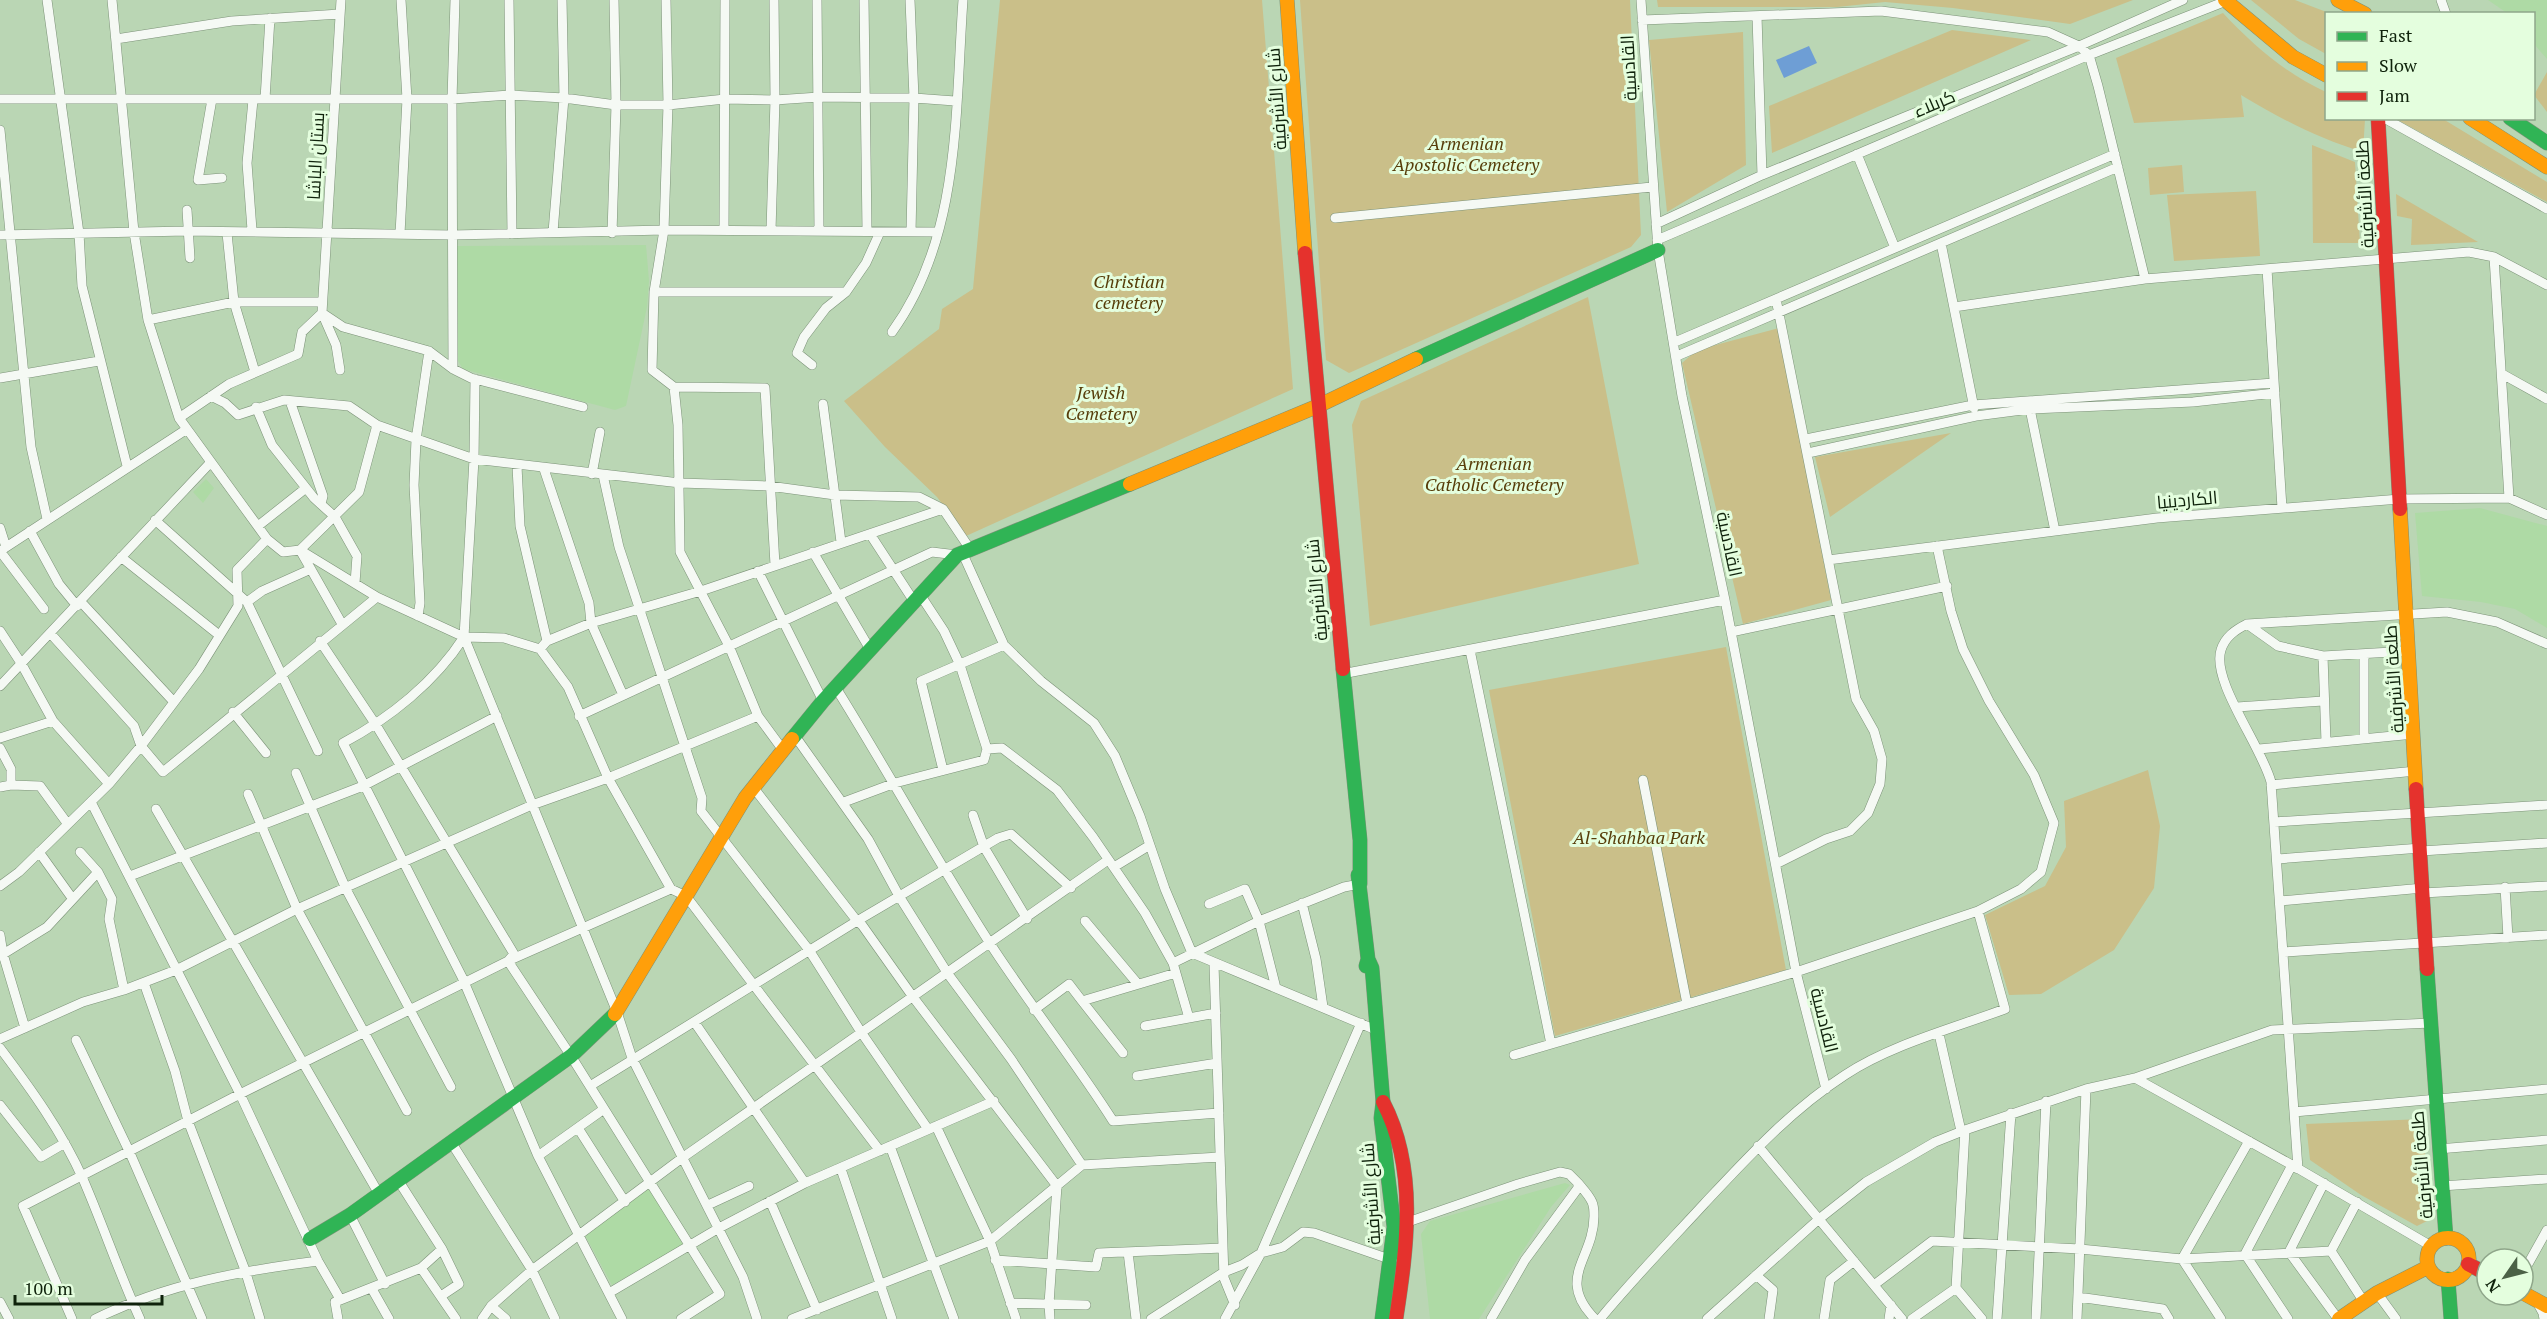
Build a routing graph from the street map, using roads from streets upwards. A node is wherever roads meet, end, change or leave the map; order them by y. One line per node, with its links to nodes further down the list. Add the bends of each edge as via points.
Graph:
1 (47, 0): 36 (street)
2 (112, 0): 26 (street)
3 (341, 0): 22 (street, بستان الباشا)
4 (401, 0): 40 (street)
5 (455, 0): 41 (street)
6 (509, 0): 30 (street)
7 (562, 0): 32 (street)
8 (614, 0): 47 (street)
9 (666, 0): 48 (street)
10 (725, 0): 42 (street)
11 (774, 0): 45 (street)
12 (817, 0): 31 (street)
13 (864, 0): 33 (street)
14 (910, 0): 34 (street)
15 (963, 0): 46 (street)
16 (1287, 0): 126 (street, شارع الأشرفية, via 1303,231 1300,245)
17 (1641, 0): 25 (street, القادسية)
18 (2183, 0): 27 (street, كربلاء)
19 (2225, 0): 28 (street, كربلاء); 29 (street, via 2293,57)
20 (2338, 0): 21 (street)
21 (2361, 12)
22 (340, 14): 24 (street); 44 (street, بستان الباشا)
23 (1757, 16): 25 (street); 27 (street, via 1881,11 2048,32); 59 (street)
24 (270, 18): 26 (street); 39 (street)
25 (1642, 20): 61 (street, القادسية)
26 (116, 39): 37 (street)
27 (2079, 46): 28 (street); 59 (street, كربلاء)
28 (2089, 56): 55 (street, كربلاء); 56 (street)
29 (2325, 74)
30 (510, 95): 32 (street); 41 (street); 83 (street)
31 (819, 97): 33 (street); 45 (street); 71 (street)
32 (564, 98): 47 (street); 75 (street)
33 (867, 98): 34 (street); 72 (street)
34 (914, 98): 46 (street); 77 (street)
35 (0, 99): 36 (street)
36 (58, 99): 37 (street); 81 (street)
37 (121, 99): 38 (street); 73 (street)
38 (212, 99): 43 (street); 60 (street, via 198,180)
39 (265, 99): 43 (street); 44 (street)
40 (407, 99): 41 (street); 44 (street); 82 (street)
41 (452, 99): 85 (street)
42 (725, 99): 45 (street); 48 (street); 68 (street)
43 (253, 100): 66 (street, via 247,163)
44 (335, 100): 74 (street, بستان الباشا)
45 (775, 100): 69 (street)
46 (955, 102): 78 (street, via 950,177)
47 (616, 105): 48 (street); 80 (street)
48 (668, 105): 67 (street)
49 (2378, 120): 91 (street, طلعة الأشرفية)
50 (2388, 120): 62 (street)
51 (2473, 120): 58 (street)
52 (2513, 120): 54 (street)
53 (0, 130): 84 (street)
54 (2547, 143)
55 (1857, 154): 87 (street, كربلاء); 88 (street)
56 (2115, 154): 57 (street); 88 (street)
57 (2118, 167): 86 (street); 93 (street)
58 (2547, 167)
59 (1762, 175): 65 (street, كربلاء)
60 (222, 178)
61 (1652, 187): 64 (street); 65 (street, القادسية)
62 (2547, 209)
63 (187, 210): 70 (street)
64 (1335, 218)
65 (1656, 224): 87 (street, القادسية)
66 (252, 230): 74 (street); 79 (street)
67 (664, 230): 68 (street); 80 (street); 95 (street)
68 (724, 230): 69 (street)
69 (771, 230): 71 (street)
70 (187, 231): 73 (street); 79 (street); 90 (street)
71 (819, 231): 72 (street)
72 (867, 231): 76 (street)
73 (134, 232): 81 (street); 103 (street)
74 (327, 232): 82 (street); 99 (street, بستان الباشا)
75 (552, 232): 80 (street); 83 (street)
76 (880, 232): 77 (street); 96 (street, via 866,263)
77 (911, 232): 78 (street)
78 (938, 232): 104 (street, via 912,304)
79 (227, 233): 98 (street)
80 (612, 233)
81 (79, 234): 84 (street); 108 (street, via 82,286)
82 (400, 234): 85 (street)
83 (512, 234): 85 (street)
84 (5, 235): 113 (street)
85 (452, 235): 110 (street)
86 (1941, 243): 100 (street); 101 (street)
87 (1658, 245): 105 (street, القادسية); 126 (street)
88 (1895, 248): 97 (street)
89 (2494, 256): 91 (street, via 2469,252); 94 (street); 114 (street)
90 (190, 258)
91 (2385, 261): 92 (street); 149 (street, طلعة الأشرفية)
92 (2267, 269): 93 (street); 117 (street)
93 (2145, 279): 100 (street)
94 (2547, 285)
95 (654, 292): 96 (street); 118 (street, via 652,370)
96 (846, 292): 109 (street, via 826,308 796,353)
97 (1776, 299): 101 (street); 105 (street)
98 (234, 302): 99 (street); 103 (street); 112 (street)
99 (322, 302): 102 (street, بستان الباشا)
100 (1954, 307): 124 (street)
101 (1780, 312): 107 (street); 134 (street)
102 (322, 313): 106 (street, via 343,327); 111 (street, via 336,345); 112 (street, via 302,332 298,354)
103 (148, 320): 130 (street)
104 (892, 332)
105 (1675, 342): 107 (street, القادسية)
106 (429, 351): 110 (street); 135 (street)
107 (1677, 356): 182 (street, القادسية)
108 (99, 361): 113 (street); 139 (street)
109 (812, 365)
110 (453, 369): 116 (street)
111 (340, 370)
112 (255, 372): 120 (street)
113 (23, 374): 115 (street); 155 (street, via 31,447)
114 (2504, 375): 121 (street); 148 (street)
115 (0, 378)
116 (475, 379): 128 (street); 137 (street)
117 (2274, 383): 119 (street); 125 (street)
118 (674, 387): 144 (street); 145 (street, via 765,388)
119 (2275, 393): 125 (street, via 2193,402); 151 (street)
120 (212, 396): 127 (street, via 238,415); 130 (street)
121 (2547, 399)
122 (290, 401): 127 (street); 131 (street, via 349,406); 150 (street, via 323,496)
123 (822, 404): 147 (street)
124 (1973, 405): 125 (street); 129 (street); 134 (street)
125 (2029, 405): 129 (street); 160 (street)
126 (1318, 406): 168 (street); 212 (street, شارع الأشرفية)
127 (256, 407): 146 (street, via 272,445)
128 (583, 407)
129 (1976, 416): 136 (street)
130 (179, 418): 132 (street)
131 (376, 425): 135 (street); 154 (street, via 359,492)
132 (187, 429): 138 (street); 139 (street)
133 (600, 432): 142 (street)
134 (1806, 439): 136 (street)
135 (416, 440): 137 (street); 189 (street)
136 (1808, 453): 170 (street)
137 (474, 459): 140 (street); 198 (street)
138 (212, 462): 156 (street); 157 (street)
139 (127, 466): 155 (street)
140 (517, 466): 141 (street); 201 (street, via 520,526)
141 (544, 469): 142 (street); 191 (street, via 589,603)
142 (592, 474): 143 (street)
143 (603, 475): 144 (street); 186 (street, via 619,547)
144 (680, 483): 145 (street); 177 (street, via 680,552)
145 (769, 486): 147 (street); 171 (street)
146 (306, 488): 150 (street); 157 (street)
147 (835, 495): 152 (street, via 919,497); 163 (street)
148 (2510, 498): 149 (street, الكاردينيا); 153 (street, الكاردينيا)
149 (2400, 499): 151 (street, الكاردينيا); 188 (street, طلعة الأشرفية)
150 (321, 504): 154 (street)
151 (2282, 508): 160 (street, الكاردينيا)
152 (943, 509): 161 (street); 168 (street)
153 (2547, 514)
154 (335, 517): 166 (street); 175 (street, via 357,556)
155 (47, 519): 159 (street)
156 (155, 520): 169 (street); 178 (street)
157 (258, 526): 162 (street)
158 (0, 528): 165 (street)
159 (30, 531): 165 (street); 184 (street, via 59,584)
160 (2055, 531): 164 (street, الكاردينيا)
161 (870, 534): 163 (street); 173 (street)
162 (267, 539): 166 (street, via 283,552); 178 (street, via 237,570)
163 (841, 542): 167 (street)
164 (1937, 546): 170 (street, الكاردينيا); 176 (street)
165 (6, 547): 185 (street, via 0,551)
166 (300, 550): 172 (street); 175 (street)
167 (813, 552): 171 (street); 179 (street)
168 (963, 552): 173 (street, via 932,552); 181 (street); 202 (street)
169 (121, 557): 184 (street); 197 (street)
170 (1828, 560): 187 (street)
171 (775, 564): 174 (street)
172 (311, 569): 183 (street); 192 (street)
173 (892, 570): 179 (street); 181 (street)
174 (758, 572): 177 (street); 190 (street)
175 (355, 583): 180 (street)
176 (1947, 586): 187 (street); 296 (street, via 1963,650 2034,775 2054,823 2041,872 2021,889)
177 (701, 591): 186 (street); 203 (street)
178 (238, 592): 183 (street); 197 (street, via 238,606)
179 (838, 596): 190 (street); 205 (street)
180 (377, 597): 189 (street); 192 (street)
181 (918, 599): 205 (street); 210 (street, via 944,631)
182 (1725, 600): 195 (street, القادسية); 204 (street)
183 (247, 602): 211 (street)
184 (79, 604): 196 (street); 219 (street)
185 (44, 609)
186 (641, 609): 191 (street); 213 (street)
187 (1836, 609): 195 (street); 277 (street, via 1856,699 1874,731 1882,759 1880,784 1868,813 1850,831)
188 (2407, 615): 193 (street); 200 (street, via 2447,612 2474,616); 206 (street, طلعة الأشرفية)
189 (418, 616): 198 (street)
190 (782, 621): 203 (street); 217 (street)
191 (591, 623): 201 (street); 216 (street)
192 (342, 624): 199 (street)
193 (2247, 624): 208 (street, via 2278,646); 220 (street, via 2235,630 2221,651 2223,679)
194 (0, 632): 209 (street)
195 (1731, 632): 277 (street, القادسية)
196 (50, 633): 209 (street); 232 (street, via 134,726)
197 (219, 635): 219 (street)
198 (464, 637): 201 (street, via 504,638); 222 (street); 226 (street, via 451,657)
199 (320, 640): 211 (street); 226 (street)
200 (2547, 644)
201 (543, 645): 223 (street)
202 (1004, 645): 210 (street); 268 (street, via 1094,723 1115,756)
203 (729, 646): 213 (street); 224 (street)
204 (1470, 650): 212 (street); 346 (street)
205 (871, 651): 215 (street)
206 (2409, 651): 207 (street); 227 (street, طلعة الأشرفية)
207 (2364, 655): 208 (street); 229 (street)
208 (2324, 656): 218 (street)
209 (21, 663): 214 (street); 225 (street)
210 (960, 664): 235 (street); 241 (street, via 921,681)
211 (280, 673): 221 (street); 238 (street)
212 (1342, 674): 281 (street, شارع الأشرفية, via 1360,840)
213 (660, 678): 216 (street); 233 (street)
214 (0, 686)
215 (836, 688): 217 (street); 246 (street)
216 (623, 695): 223 (street)
217 (824, 701): 228 (street)
218 (2323, 701): 220 (street); 231 (street)
219 (174, 702): 232 (street)
220 (2237, 707): 236 (street)
221 (233, 712): 232 (street, via 163,772); 239 (street)
222 (497, 716): 240 (street); 256 (street)
223 (579, 716): 244 (street)
224 (758, 716): 233 (street); 237 (street)
225 (53, 721): 230 (street); 247 (street)
226 (376, 725): 240 (street); 250 (street, via 344,743)
227 (2414, 734): 229 (street); 242 (street, طلعة الأشرفية)
228 (795, 736): 237 (street); 255 (street)
229 (2364, 737): 231 (street)
230 (0, 738)
231 (2326, 742): 236 (street)
232 (141, 746): 247 (street)
233 (683, 747): 244 (street); 265 (street, via 702,798 701,812)
234 (0, 748): 248 (street, via 11,769)
235 (987, 749): 241 (street, via 984,760); 276 (street, via 1002,748 1057,790)
236 (2259, 749): 249 (street)
237 (783, 750): 251 (street)
238 (318, 751)
239 (266, 753)
240 (399, 768): 250 (street); 266 (street)
241 (943, 770): 246 (street)
242 (2416, 771): 249 (street); 260 (street, طلعة الأشرفية)
243 (296, 773): 258 (street)
244 (608, 778): 256 (street); 287 (street)
245 (1643, 780): 327 (street)
246 (895, 783): 255 (street); 278 (street)
247 (109, 784): 254 (street)
248 (11, 785): 252 (street); 263 (street, via 40,786)
249 (2271, 785): 262 (street)
250 (363, 786): 258 (street); 275 (street)
251 (753, 787): 265 (street); 298 (street)
252 (0, 788)
253 (248, 794): 264 (street)
254 (91, 802): 263 (street); 280 (street)
255 (843, 802): 290 (street)
256 (532, 805): 266 (street); 301 (street)
257 (2547, 805): 260 (street)
258 (312, 806): 264 (street); 286 (street)
259 (156, 809): 273 (street)
260 (2419, 811): 262 (street); 270 (street, طلعة الأشرفية)
261 (973, 815): 269 (street)
262 (2274, 822): 274 (street)
263 (67, 823): 271 (street)
264 (262, 826): 273 (street); 295 (street)
265 (722, 838): 289 (street); 308 (street)
266 (447, 843): 275 (street); 312 (street, via 514,954)
267 (2547, 843): 270 (street)
268 (1150, 845): 276 (street); 310 (street)
269 (984, 847): 278 (street); 285 (street, via 1011,834); 297 (street)
270 (2421, 850): 274 (street); 288 (street, طلعة الأشرفية)
271 (39, 852): 282 (street); 291 (street)
272 (80, 852): 279 (street)
273 (181, 855): 280 (street); 305 (street)
274 (2277, 859): 292 (street)
275 (405, 861): 286 (street); 320 (street)
276 (1111, 864): 285 (street); 313 (street)
277 (1776, 864): 316 (street, القادسية)
278 (946, 870): 290 (street); 307 (street)
279 (98, 872): 291 (street); 324 (street, via 112,899 109,920)
280 (130, 876): 315 (street)
281 (1360, 884): 293 (street); 340 (street, شارع الأشرفية, via 1366,967)
282 (0, 886)
283 (2547, 886): 284 (street)
284 (2505, 887): 288 (street); 304 (street)
285 (1071, 888): 297 (street)
286 (346, 889): 295 (street); 329 (street)
287 (671, 889): 289 (street); 301 (street)
288 (2423, 890): 292 (street); 306 (street, طلعة الأشرفية)
289 (686, 896): 322 (street); 331 (street)
290 (899, 896): 298 (street); 318 (street)
291 (72, 898): 311 (street, via 47,927)
292 (2280, 901): 309 (street)
293 (1302, 903): 300 (street); 328 (street)
294 (1209, 904): 300 (street, via 1245,889)
295 (297, 909): 305 (street); 341 (street)
296 (1978, 911): 316 (street); 343 (street, via 2005,1009)
297 (1027, 919): 307 (street)
298 (857, 921): 308 (street); 325 (street)
299 (1085, 921): 321 (street)
300 (1259, 921): 310 (street); 323 (street)
301 (582, 927): 312 (street); 331 (street)
302 (0, 935): 311 (street)
303 (2547, 935): 304 (street)
304 (2508, 938): 306 (street)
305 (233, 941): 315 (street); 352 (street)
306 (2426, 943): 309 (street); 336 (street, طلعة الأشرفية)
307 (990, 944): 318 (street); 330 (street)
308 (809, 950): 322 (street); 342 (street)
309 (2284, 952): 339 (street)
310 (1192, 953): 313 (street); 314 (street)
311 (1, 955): 338 (street)
312 (507, 961): 320 (street); 350 (street)
313 (1173, 963): 317 (street)
314 (1214, 964): 323 (street); 332 (street)
315 (176, 970): 319 (street); 362 (street)
316 (1796, 972): 327 (street); 359 (street, القادسية)
317 (1176, 973): 321 (street); 333 (street)
318 (948, 974): 325 (street); 390 (street)
319 (144, 983): 324 (street); 374 (street)
320 (462, 983): 329 (street); 363 (street)
321 (1137, 983): 326 (street)
322 (754, 986): 334 (street); 354 (street)
323 (1276, 988): 328 (street)
324 (124, 990): 338 (street, via 83,1002)
325 (913, 997): 342 (street); 365 (street)
326 (1082, 1001): 330 (street, via 1069,984); 348 (street)
327 (1687, 1004): 346 (street)
328 (1323, 1007): 335 (street)
329 (410, 1009): 341 (street); 358 (street)
330 (1034, 1010): 372 (street, via 1113,1121)
331 (617, 1012): 350 (street); 351 (street)
332 (1216, 1013): 333 (street); 353 (street)
333 (1189, 1018): 337 (street)
334 (695, 1023): 351 (street); 369 (street)
335 (1361, 1023): 340 (street); 429 (street)
336 (2431, 1023): 339 (street); 364 (street, طلعة الأشرفية)
337 (1145, 1026)
338 (25, 1028): 344 (street)
339 (2288, 1029): 356 (street, via 2272,1030 2205,1051); 371 (street)
340 (1376, 1030): 410 (street, شارع الأشرفية, via 1383,1102 1398,1130)
341 (364, 1032): 352 (street); 370 (street)
342 (861, 1032): 354 (street); 375 (street)
343 (1939, 1034): 359 (street, via 1846,1074); 377 (street)
344 (0, 1039)
345 (76, 1040): 386 (street)
346 (1551, 1044): 349 (street)
347 (0, 1048): 381 (street)
348 (1123, 1053)
349 (1514, 1055)
350 (571, 1056): 357 (street); 363 (street)
351 (632, 1058): 357 (street); 389 (street)
352 (304, 1063): 362 (street); 403 (street)
353 (1217, 1063): 355 (street); 372 (street)
354 (815, 1065): 369 (street); 385 (street)
355 (1137, 1076)
356 (2135, 1078): 360 (street); 380 (street)
357 (590, 1086): 368 (street)
358 (451, 1088)
359 (1826, 1089): 383 (street)
360 (2086, 1089): 366 (street); 425 (street)
361 (2547, 1089): 364 (street)
362 (240, 1094): 374 (street); 415 (street)
363 (513, 1099): 379 (street); 387 (street)
364 (2434, 1100): 371 (street); 384 (street, طلعة الأشرفية)
365 (994, 1101): 375 (street); 401 (street)
366 (2046, 1101): 373 (street); 422 (street)
367 (0, 1105): 381 (street, via 41,1157)
368 (604, 1108): 376 (street); 399 (street)
369 (753, 1108): 389 (street); 396 (street)
370 (407, 1111)
371 (2294, 1112): 391 (street)
372 (1219, 1113): 388 (street)
373 (2011, 1113): 377 (street); 420 (street)
374 (188, 1121): 386 (street); 443 (street)
375 (932, 1127): 382 (street); 416 (street)
376 (578, 1128): 387 (street); 405 (street)
377 (1963, 1131): 409 (street, via 1935,1142 1866,1182); 418 (street)
378 (2547, 1140): 384 (street)
379 (451, 1142): 395 (street); 444 (street)
380 (2249, 1142): 391 (street); 432 (street)
381 (65, 1143): 393 (street)
382 (890, 1146): 385 (street); 438 (street)
383 (1758, 1146): 409 (street); 498 (street)
384 (2438, 1149): 402 (street, طلعة الأشرفية)
385 (880, 1151): 392 (street)
386 (130, 1153): 393 (street); 448 (street)
387 (538, 1156): 413 (street)
388 (1220, 1157): 390 (street); 423 (street)
389 (682, 1158): 399 (street); 407 (street)
390 (1082, 1165): 401 (street)
391 (2295, 1167): 398 (street); 430 (street)
392 (841, 1170): 396 (street); 450 (street)
393 (82, 1178): 460 (street); 472 (street, via 23,1206)
394 (2547, 1179): 402 (street)
395 (398, 1180): 403 (street); 424 (street)
396 (805, 1183): 404 (street)
397 (1578, 1183): 410 (street, via 1560,1172); 496 (street, via 1525,1260); 497 (street, via 1593,1203 1594,1230 1577,1272 1575,1289 1583,1307)
398 (2324, 1183): 406 (street); 428 (street)
399 (649, 1184): 405 (street); 419 (street)
400 (749, 1186): 407 (street)
401 (1057, 1186): 416 (street); 437 (street)
402 (2441, 1186): 414 (street, طلعة الأشرفية)
403 (379, 1194): 408 (street)
404 (770, 1201): 411 (street); 469 (street)
405 (625, 1202): 413 (street)
406 (2357, 1202): 421 (street); 426 (street)
407 (708, 1205): 411 (street)
408 (350, 1215): 415 (street); 449 (street)
409 (1819, 1219): 436 (street); 446 (street)
410 (1400, 1224): 434 (street, شارع الأشرفية); 495 (street, شارع الأشرفية, via 1405,1263)
411 (719, 1228): 419 (street); 485 (street, via 743,1277)
412 (2547, 1230): 417 (street)
413 (580, 1234): 444 (street); 454 (street)
414 (2446, 1238): 421 (street); 439 (street, via 2463,1245)
415 (310, 1239): 435 (street)
416 (990, 1241): 433 (street); 438 (street)
417 (2545, 1242): 431 (street)
418 (1959, 1243): 420 (street); 451 (street, via 1932,1241); 452 (street)
419 (689, 1246): 454 (street); 484 (street, via 720,1294)
420 (2001, 1246): 422 (street); 506 (street)
421 (2431, 1246): 440 (street)
422 (2040, 1247): 425 (street); 507 (street)
423 (1223, 1248): 427 (street); 445 (street)
424 (442, 1249): 441 (street); 456 (street, via 459,1284)
425 (2080, 1249): 432 (street); 457 (street)
426 (2331, 1251): 428 (street); 462 (street)
427 (1128, 1252): 437 (street, via 1099,1253 1096,1267); 491 (street)
428 (2289, 1252): 430 (street); 512 (street)
429 (1261, 1253): 434 (street, via 1283,1247 1294,1236 1308,1231); 445 (street); 466 (street)
430 (2245, 1254): 432 (street); 511 (street)
431 (2535, 1256)
432 (2182, 1259): 510 (street)
433 (995, 1260): 437 (street); 463 (street)
434 (1392, 1260): 494 (street, شارع الأشرفية)
435 (318, 1261): 443 (street); 458 (street)
436 (1854, 1261): 451 (street); 501 (street, via 1830,1280)
437 (1051, 1262): 464 (street)
438 (934, 1264): 450 (street); 488 (street)
439 (2468, 1264): 442 (street); 447 (street, via 2463,1273)
440 (2428, 1267): 447 (street, via 2436,1276); 455 (street)
441 (421, 1268): 449 (street); 456 (street)
442 (2475, 1268)
443 (245, 1270): 448 (street); 476 (street)
444 (532, 1270): 468 (street); 482 (street)
445 (1224, 1272): 466 (street); 492 (street)
446 (1756, 1275): 499 (street); 500 (street, via 1773,1290)
447 (2448, 1280): 514 (street)
448 (186, 1283): 460 (street); 475 (street)
449 (385, 1284): 453 (street)
450 (880, 1284): 469 (street); 487 (street)
451 (1874, 1285): 467 (street)
452 (1956, 1288): 504 (street); 505 (street)
453 (372, 1289): 458 (street); 478 (street)
454 (609, 1293): 483 (street)
455 (2377, 1293): 462 (street); 513 (street)
456 (441, 1296): 479 (street)
457 (2078, 1297): 508 (street); 509 (street, via 2163,1309)
458 (340, 1299): 477 (street, via 335,1302)
459 (2535, 1300): 515 (street)
460 (132, 1301): 473 (street); 474 (street)
461 (0, 1302): 471 (street)
462 (2364, 1302): 512 (street)
463 (1010, 1303): 464 (street); 489 (street)
464 (1049, 1304): 465 (street); 490 (street)
465 (1086, 1305)
466 (1235, 1305): 493 (street)
467 (1891, 1305): 502 (street); 503 (street)
468 (491, 1306): 480 (street); 481 (street)
469 (820, 1309): 470 (street); 486 (street)
470 (795, 1318)
471 (9, 1319)
472 (72, 1319)
473 (95, 1319)
474 (140, 1319)
475 (202, 1319)
476 (260, 1319)
477 (338, 1319)
478 (389, 1319)
479 (456, 1319)
480 (482, 1319)
481 (506, 1319)
482 (555, 1319)
483 (622, 1319)
484 (681, 1319)
485 (757, 1319)
486 (828, 1319)
487 (892, 1319)
488 (954, 1319)
489 (1016, 1319)
490 (1050, 1319)
491 (1136, 1319)
492 (1151, 1319)
493 (1225, 1319)
494 (1382, 1319)
495 (1396, 1319)
496 (1491, 1319)
497 (1595, 1319)
498 (1600, 1319)
499 (1707, 1319)
500 (1769, 1319)
501 (1824, 1319)
502 (1889, 1319)
503 (1902, 1319)
504 (1912, 1319)
505 (1982, 1319)
506 (1997, 1319)
507 (2036, 1319)
508 (2077, 1319)
509 (2169, 1319)
510 (2221, 1319)
511 (2288, 1319)
512 (2339, 1319)
513 (2396, 1319)
514 (2451, 1319)
515 (2544, 1319)

